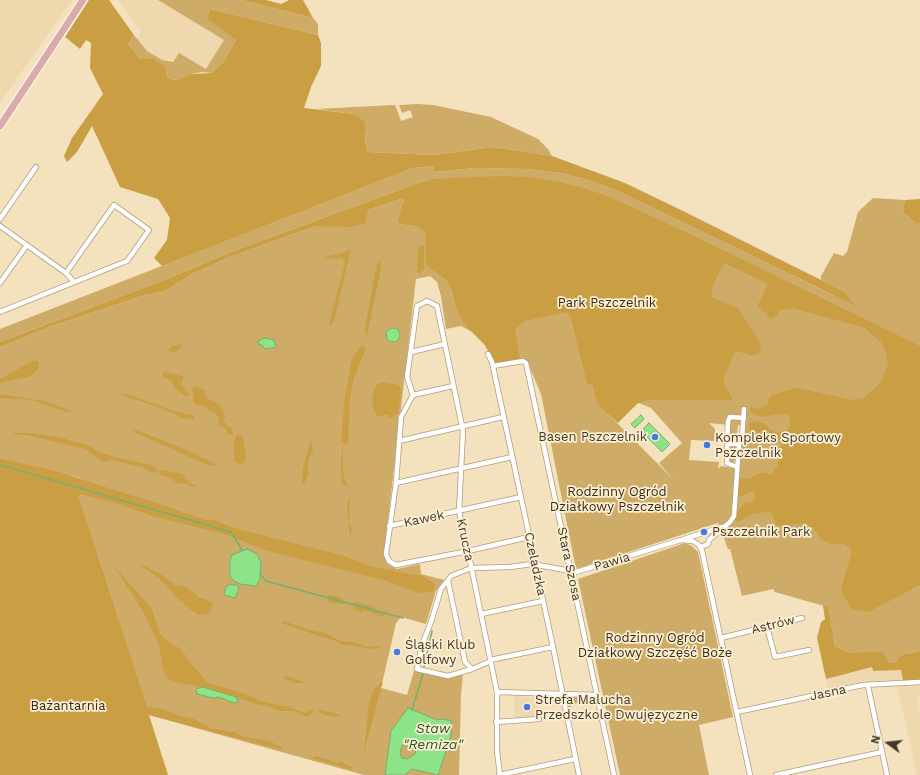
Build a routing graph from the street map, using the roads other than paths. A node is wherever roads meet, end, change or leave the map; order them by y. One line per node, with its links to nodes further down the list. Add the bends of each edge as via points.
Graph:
1 (83, 0): 2 (main road)
2 (33, 76): 3 (main road); 4 (main road)
3 (0, 118)
4 (0, 126)
5 (36, 167): 6 (street)
6 (0, 219)
7 (0, 226): 8 (street)
8 (27, 245): 9 (street); 10 (street)
9 (66, 273): 11 (street); 11 (street, via 114,205 149,230 127,261)
10 (0, 282)
11 (73, 282): 12 (street)
12 (0, 312)
13 (445, 344): 14 (street); 14 (street, Krucza, via 437,306 427,301 417,306); 17 (street, Krucza)
14 (411, 352): 18 (street, via 408,377)
15 (488, 354): 16 (street, Czeladzka)
16 (493, 366): 20 (street, Czeladzka); 43 (street, Stara Szosa, via 523,361 526,363)
17 (453, 386): 18 (street); 22 (street, Krucza)
18 (413, 395): 23 (street, via 401,417)
19 (744, 410): 21 (street)
20 (503, 417): 22 (street); 26 (street, Czeladzka)
21 (744, 418): 24 (street, via 730,417); 25 (street)
22 (462, 427): 23 (street); 28 (street, Krucza)
23 (399, 441): 29 (street)
24 (727, 444): 25 (street); 27 (street, via 727,463)
25 (739, 444): 27 (street)
26 (512, 457): 28 (street); 30 (street, Czeladzka)
27 (737, 467): 33 (street, via 734,516)
28 (461, 469): 29 (street); 31 (street, Krucza)
29 (396, 483): 32 (street)
30 (520, 497): 31 (street, Kawek); 36 (street, Czeladzka)
31 (459, 511): 32 (street, Kawek); 40 (street, Krucza)
32 (389, 526): 40 (street, via 386,554 389,561 396,566)
33 (722, 527): 34 (street); 38 (street)
34 (704, 532): 35 (street); 38 (street)
35 (699, 533): 37 (street); 39 (street)
36 (530, 537): 40 (street); 41 (street, Czeladzka)
37 (681, 540): 39 (street, via 691,540); 43 (street, Pawia, via 579,572)
38 (709, 540): 39 (street, via 708,544)
39 (699, 546): 49 (street)
40 (468, 551): 42 (street, Krucza)
41 (535, 564): 42 (street, Pawia); 43 (street, Pawia); 45 (street, Czeladzka)
42 (471, 568): 44 (street, Pawia, via 451,576); 46 (street, Krucza)
43 (571, 572): 58 (street, Stara Szosa)
44 (448, 581): 53 (street, via 465,662); 53 (street, via 440,589 422,645 418,669 448,676)
45 (543, 601): 46 (street); 50 (street, Czeladzka)
46 (481, 614): 52 (street, Krucza)
47 (802, 618): 48 (street, Astrów)
48 (767, 627): 49 (street, Astrów); 51 (street, via 775,657)
49 (721, 638): 59 (street)
50 (553, 646): 52 (street); 57 (street, Czeladzka)
51 (809, 650)
52 (491, 660): 53 (street); 56 (street, Krucza)
53 (472, 669)
54 (920, 682): 55 (street, Jasna)
55 (868, 686): 59 (street, Jasna); 62 (street)
56 (497, 692): 57 (street); 61 (street, Krucza)
57 (562, 694): 58 (street); 63 (street, Czeladzka)
58 (597, 695): 66 (street, Stara Szosa)
59 (737, 712): 67 (street)
60 (539, 719): 61 (street)
61 (496, 722): 64 (street, Krucza)
62 (882, 752): 68 (street); 69 (street)
63 (575, 759): 64 (street); 65 (street, Czeladzka)
64 (500, 775)
65 (579, 775)
66 (614, 775)
67 (750, 775)
68 (776, 775)
69 (887, 775)

